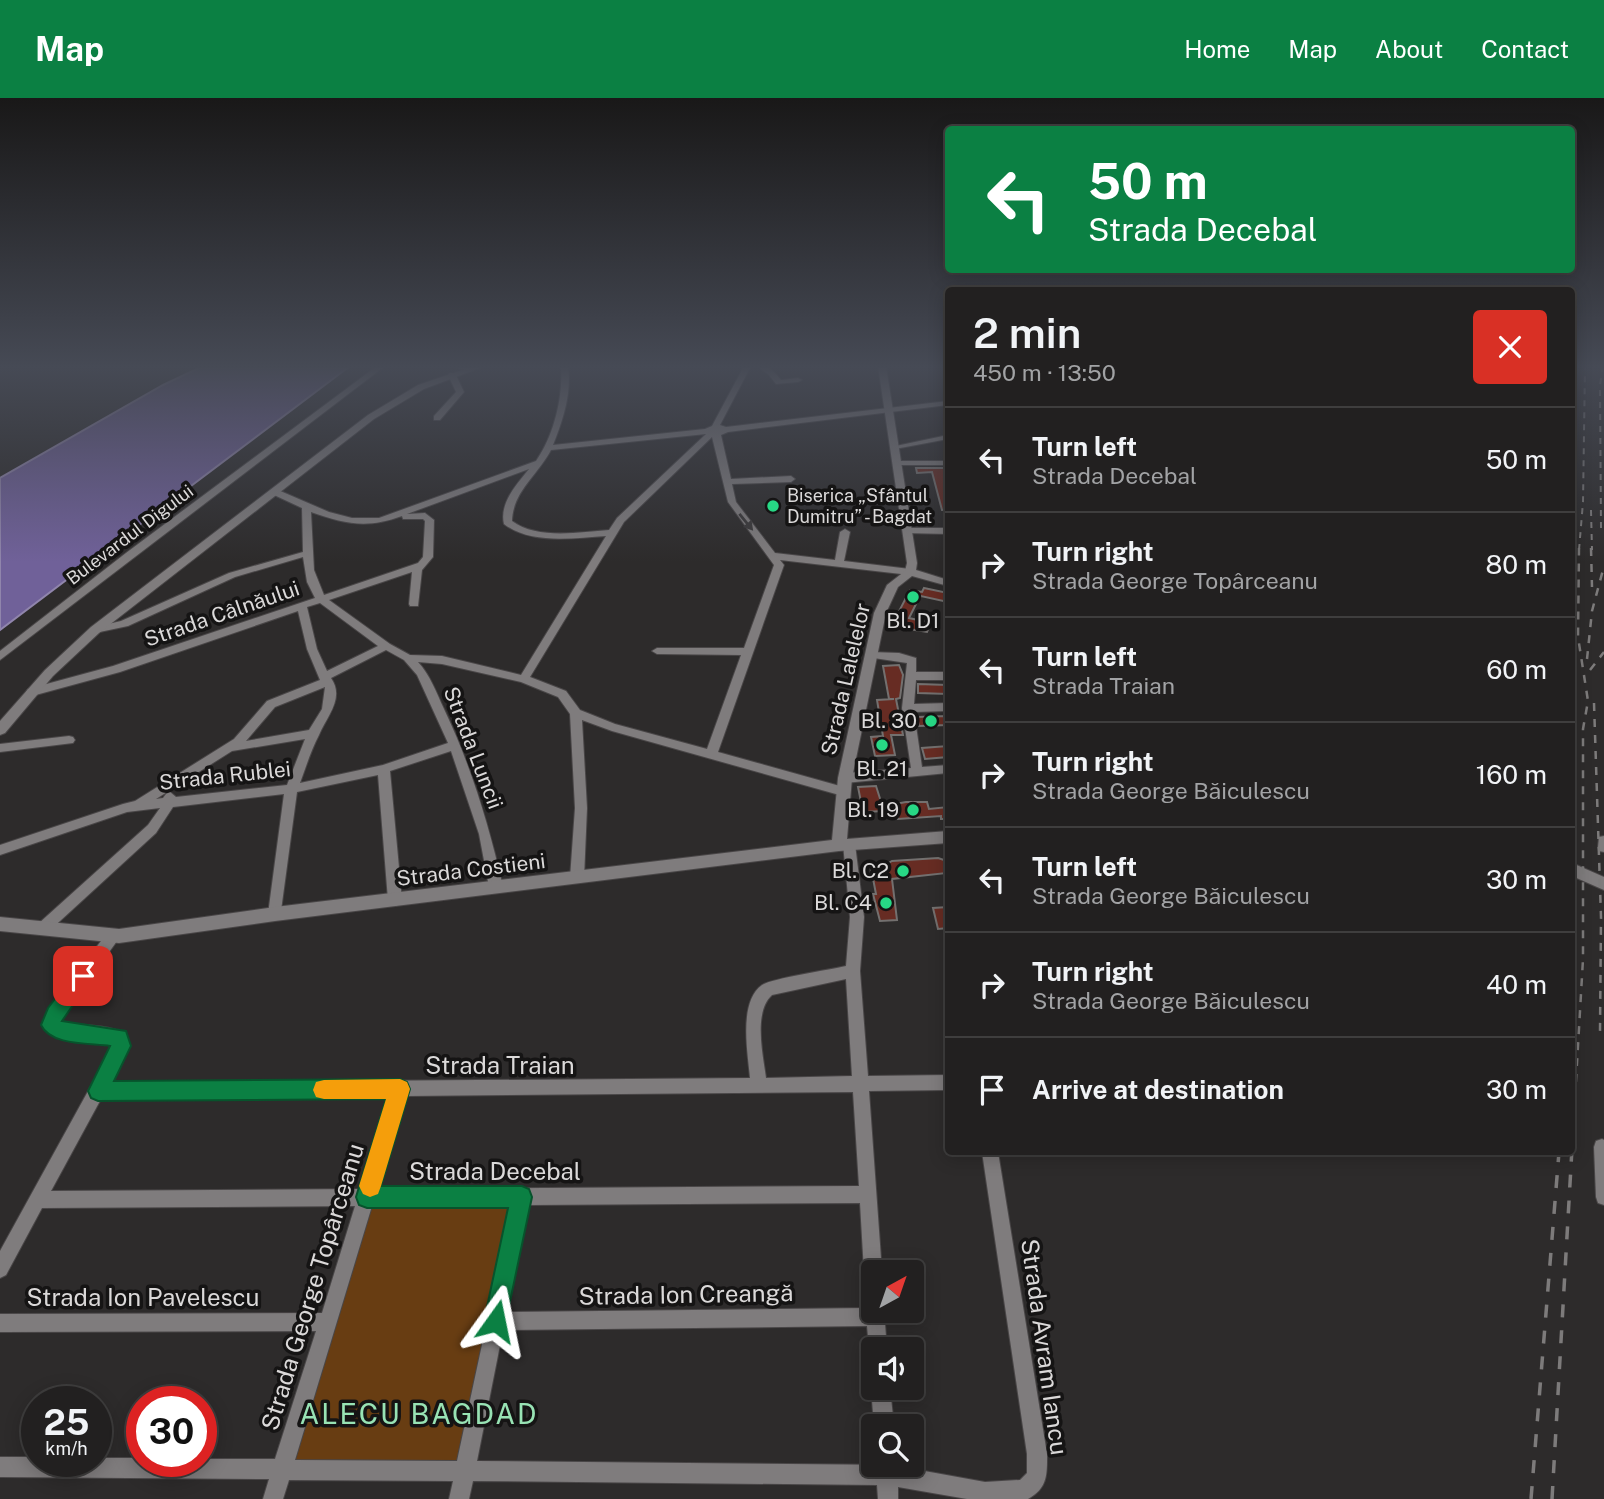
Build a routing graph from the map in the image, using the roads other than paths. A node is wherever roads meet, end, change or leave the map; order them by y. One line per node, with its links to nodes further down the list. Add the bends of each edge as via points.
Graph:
1 (294, 431): 36 (street, Bulevardul Digului)
2 (354, 431): 15 (street)
3 (553, 431): 9 (street)
4 (719, 431): 6 (street)
5 (892, 431): 8 (street)
6 (714, 432): 9 (street); 14 (street); 21 (street, via 631,507)
7 (945, 438): 8 (street)
8 (895, 447): 11 (street)
9 (547, 448): 10 (street)
10 (538, 463): 17 (street); 21 (street, via 512,500 507,516 510,526 562,535)
11 (898, 463): 12 (street); 18 (street)
12 (945, 463)
13 (791, 479): 14 (street)
14 (727, 482): 23 (street, one-way to 23, via 734,505)
15 (275, 492): 16 (street); 32 (street)
16 (306, 509): 17 (street, via 363,522); 22 (street)
17 (391, 518): 25 (street, via 421,516 430,520 428,557)
18 (909, 531): 19 (street); 26 (street)
19 (945, 531)
20 (845, 532): 24 (street)
21 (612, 533): 42 (street)
22 (309, 553): 29 (street, via 313,585); 32 (street, via 232,575 124,624)
23 (774, 556): 24 (street); 35 (street, via 778,568)
24 (839, 564): 26 (street)
25 (422, 565): 29 (street, Strada Câlnăului); 30 (street, via 415,580)
26 (910, 572): 27 (street); 28 (street); 37 (street, Strada Lalelelor, via 893,584 884,602)
27 (945, 577)
28 (945, 582)
29 (322, 600): 31 (street, Strada Câlnăului); 33 (street, Strada Luncii)
30 (414, 604)
31 (302, 606): 41 (street, via 312,649); 43 (street, Strada Câlnăului, via 116,669)
32 (95, 630): 43 (street)
33 (386, 646): 38 (street, Strada Luncii); 41 (street)
34 (657, 651): 35 (street)
35 (748, 652): 53 (street)
36 (0, 656)
37 (871, 656): 39 (street, via 910,659); 58 (street, Strada Lalelelor)
38 (408, 658): 42 (street, via 442,660); 50 (street, Strada Luncii, via 422,673)
39 (911, 676): 40 (street); 44 (street)
40 (945, 676)
41 (326, 679): 48 (street, via 331,693 328,709); 51 (street, via 271,704)
42 (524, 679): 46 (street, via 562,694)
43 (32, 692): 47 (street)
44 (908, 708): 45 (street); 56 (street)
45 (945, 708)
46 (576, 713): 53 (street); 68 (street, via 581,808)
47 (0, 730)
48 (313, 734): 51 (street); 59 (street)
49 (69, 740): 52 (street)
50 (455, 745): 54 (street, Strada Rublei); 70 (street, Strada Luncii, via 485,834)
51 (231, 747): 57 (street)
52 (0, 748)
53 (711, 754): 58 (street)
54 (384, 769): 59 (street, Strada Rublei); 71 (street)
55 (945, 769): 56 (street)
56 (917, 771): 58 (street)
57 (174, 783): 60 (street); 61 (street)
58 (844, 785): 64 (street, Strada Lalelelor)
59 (291, 789): 60 (street, Strada Rublei); 72 (street)
60 (168, 802): 61 (street, Strada Rublei); 74 (street, via 152,829)
61 (138, 805): 66 (street, Strada Rublei)
62 (945, 837): 64 (street, Strada Costieni)
63 (1604, 841): 65 (street)
64 (844, 845): 68 (street, Strada Costieni); 76 (street, via 857,916)
65 (1604, 847)
66 (0, 850)
67 (1575, 870): 69 (street)
68 (578, 877): 70 (street, Strada Costieni)
69 (1604, 884)
70 (496, 887): 71 (street, Strada Costieni)
71 (395, 900): 72 (street, Strada Costieni)
72 (275, 914): 75 (street, Strada Costieni)
73 (0, 924): 74 (street, Strada Costieni)
74 (43, 928): 75 (street, Strada Costieni)
75 (112, 937): 81 (street, via 51,1020 54,1028 119,1038 121,1046)
76 (853, 971): 78 (street); 79 (street, via 768,989 758,997 754,1013)
77 (945, 1082): 78 (street)
78 (860, 1084): 79 (street, Strada Traian); 84 (street)
79 (758, 1086): 80 (street, Strada Traian)
80 (400, 1089): 81 (street, Strada Traian); 85 (street, Strada George Topârceanu)
81 (98, 1091): 88 (street)
82 (1602, 1147): 87 (street)
83 (990, 1155): 100 (street, Strada Avram Iancu, via 1037,1477 1025,1490 1010,1493)
84 (869, 1194): 86 (street, Strada Decebal); 89 (street)
85 (367, 1197): 86 (street, Strada Decebal); 88 (street, Strada Decebal); 93 (street, Strada George Topârceanu)
86 (522, 1197): 92 (street)
87 (1604, 1197)
88 (38, 1200): 90 (street)
89 (872, 1260)
90 (0, 1269)
91 (861, 1314): 92 (street, Strada Ion Creangă)
92 (496, 1321): 96 (street)
93 (328, 1322): 94 (street, Strada Ion Pavelescu); 98 (street, Strada George Topârceanu)
94 (0, 1323)
95 (0, 1467): 98 (street)
96 (465, 1469): 97 (street); 98 (street); 102 (street)
97 (861, 1470)
98 (282, 1471): 101 (street, Strada George Topârceanu)
99 (888, 1477): 103 (street)
100 (919, 1477)
101 (273, 1499)
102 (459, 1499)
103 (888, 1499)

